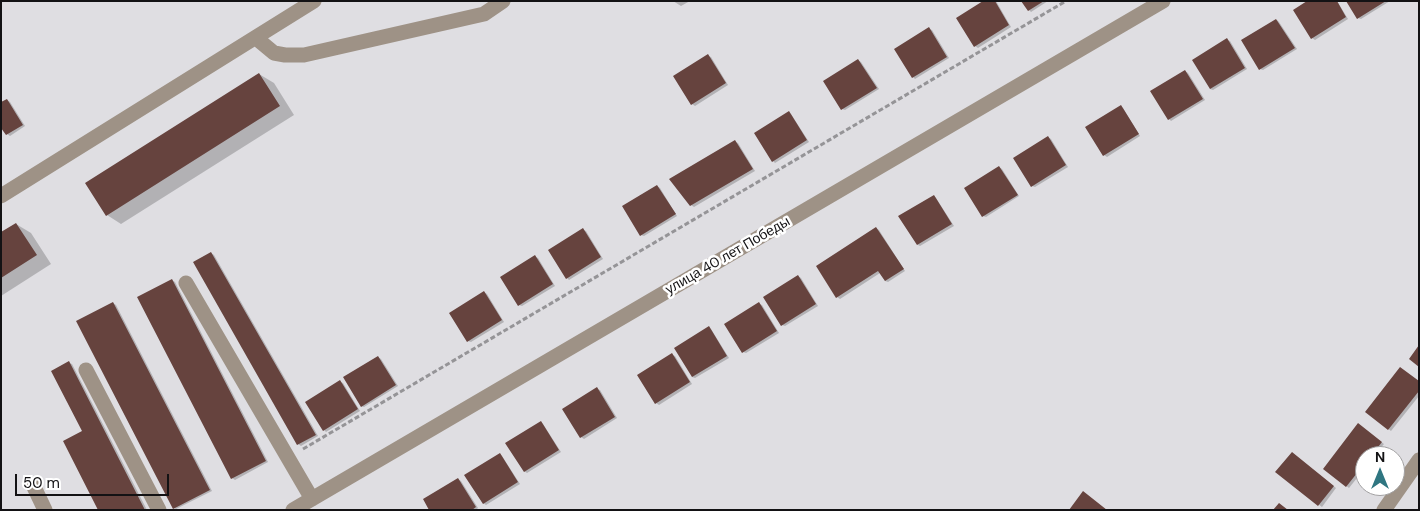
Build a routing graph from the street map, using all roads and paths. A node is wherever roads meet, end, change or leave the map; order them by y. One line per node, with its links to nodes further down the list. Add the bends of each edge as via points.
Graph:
1 (314, 1): 5 (street)
2 (503, 1): 5 (street, via 484,14 304,55 274,53)
3 (1066, 1): 9 (path)
4 (1163, 1): 12 (street, улица 40 лет Победы)
5 (256, 38): 6 (street)
6 (1, 196)
7 (186, 282): 9 (street)
8 (86, 370): 14 (street)
9 (288, 457): 12 (street)
10 (1419, 460): 16 (street)
11 (34, 487): 13 (street)
12 (312, 499): 15 (street, улица 40 лет Победы)
13 (46, 510)
14 (159, 510)
15 (293, 510)
16 (1384, 510)

